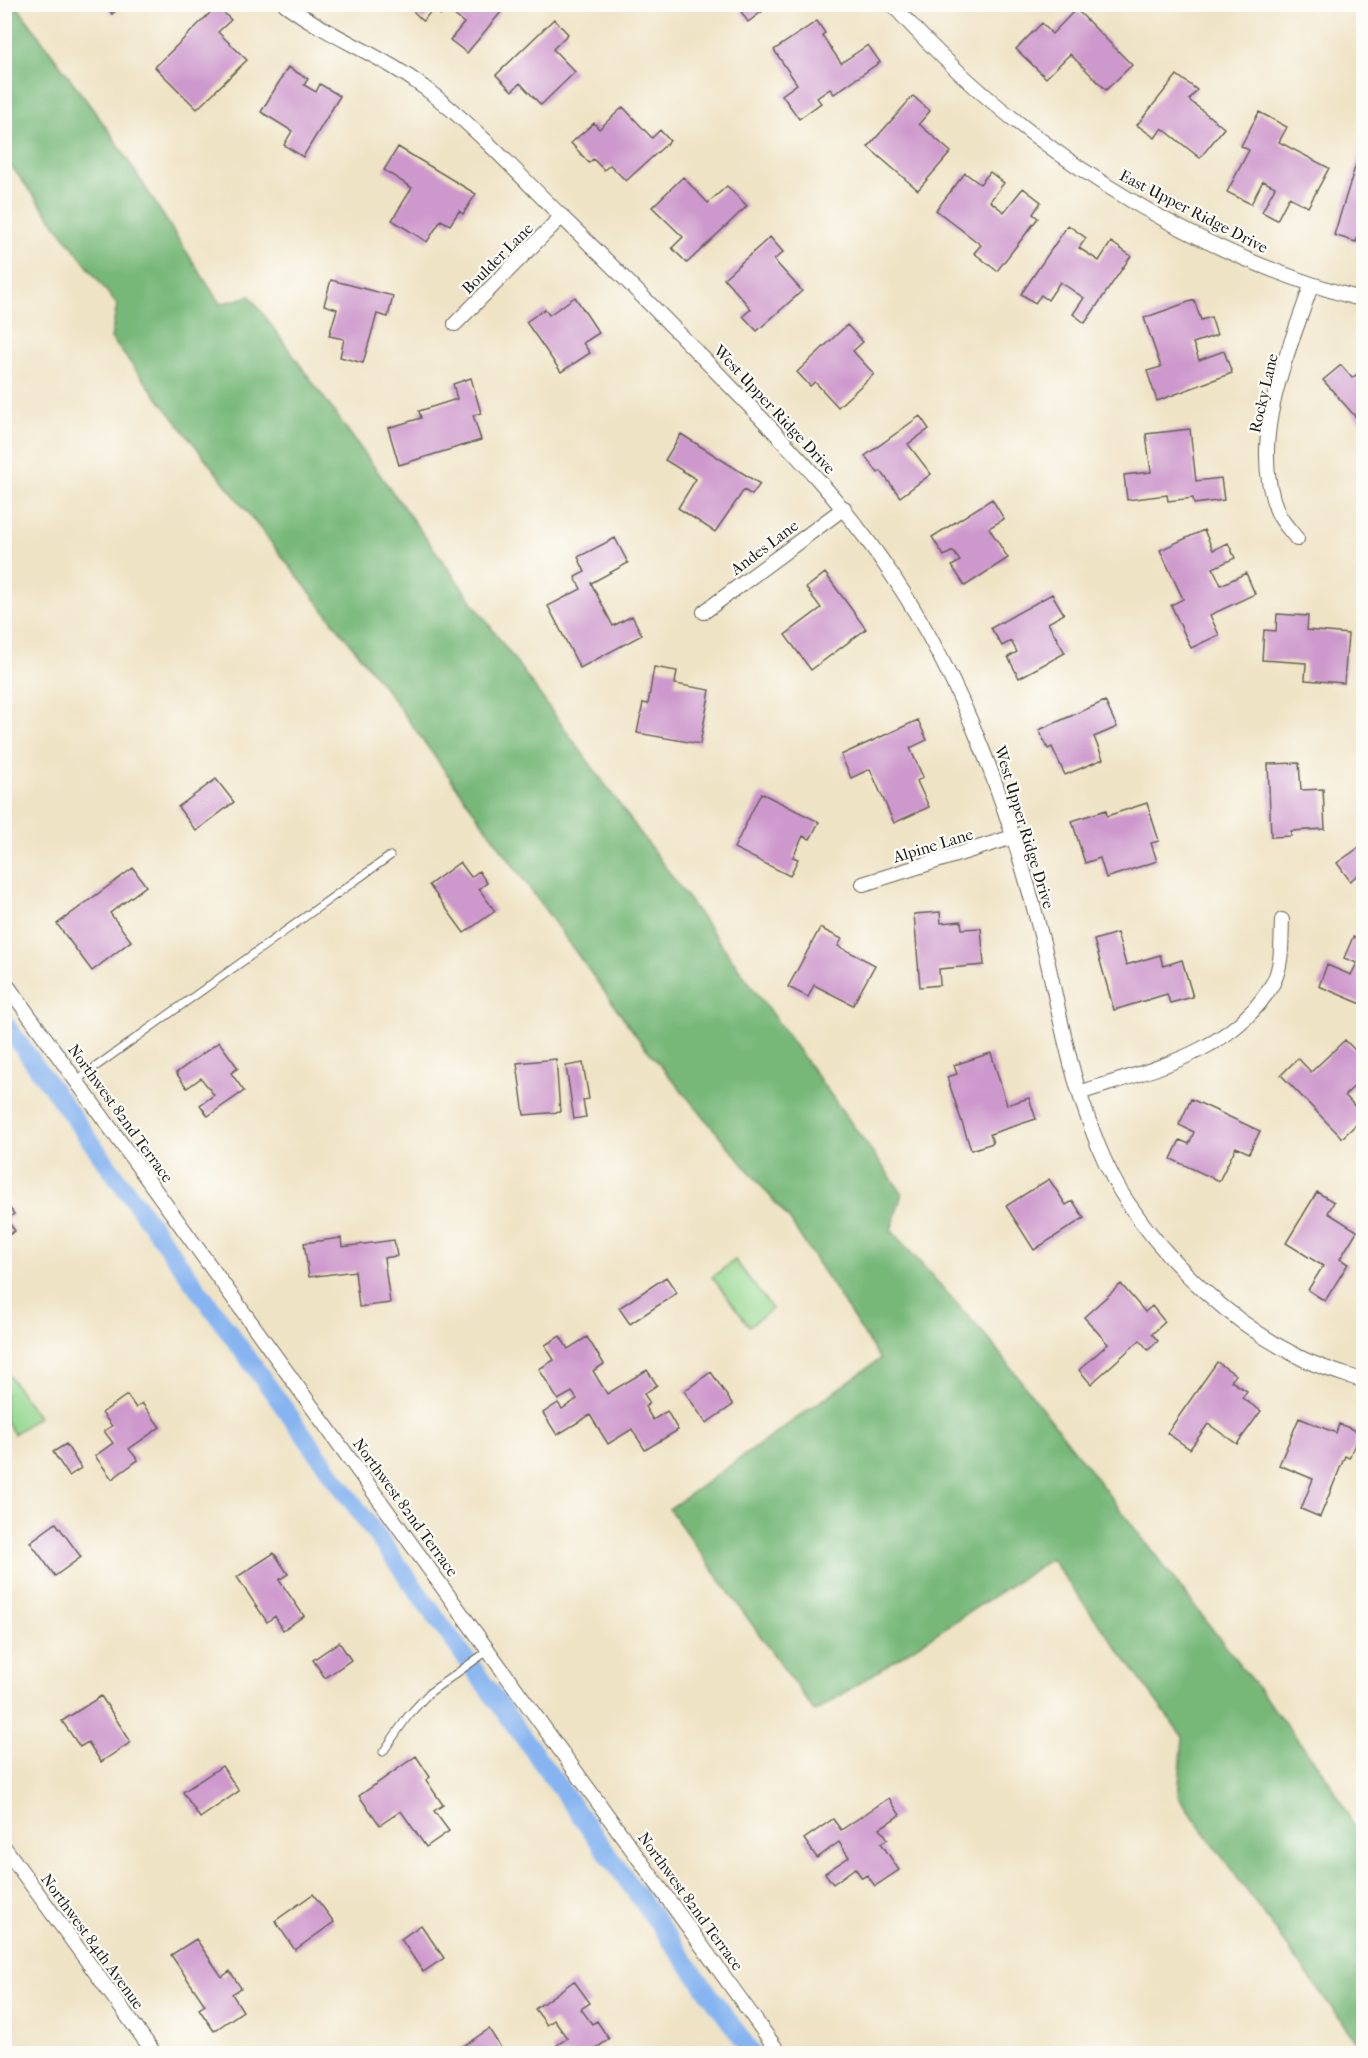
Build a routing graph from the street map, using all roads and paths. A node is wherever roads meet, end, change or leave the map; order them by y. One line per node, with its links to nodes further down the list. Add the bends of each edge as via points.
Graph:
1 (285, 4): 3 (street, West Upper Ridge Drive, via 306,20 421,85 474,127)
2 (892, 4): 4 (street, East Upper Ridge Drive, via 956,70 1042,143 1125,198)
3 (561, 216): 6 (street, Boulder Lane); 7 (street, West Upper Ridge Drive, via 636,288)
4 (1311, 286): 5 (street, East Upper Ridge Drive); 8 (street, Rocky Lane, via 1268,429 1268,461 1278,514)
5 (1364, 300)
6 (455, 324)
7 (844, 508): 9 (street, Andes Lane); 10 (street, West Upper Ridge Drive, via 893,576 943,660 989,761)
8 (1297, 539)
9 (704, 612)
10 (1013, 837): 12 (street, Alpine Lane); 16 (street, West Upper Ridge Drive)
11 (390, 856): 15 (lane)
12 (863, 884)
13 (1282, 920): 16 (street, via 1281,955 1274,982 1252,1010 1221,1038 1180,1060)
14 (4, 981): 15 (street, Northwest 82nd Terrace)
15 (77, 1080): 18 (street, Northwest 82nd Terrace)
16 (1079, 1093): 17 (street, West Upper Ridge Drive, via 1102,1155 1126,1201 1206,1292 1257,1332 1306,1361)
17 (1364, 1381)
18 (489, 1650): 19 (lane, via 429,1693); 22 (street, Northwest 82nd Terrace)
19 (383, 1752)
20 (4, 1847): 21 (street, Northwest 84th Avenue)
21 (155, 2054)
22 (780, 2054)

